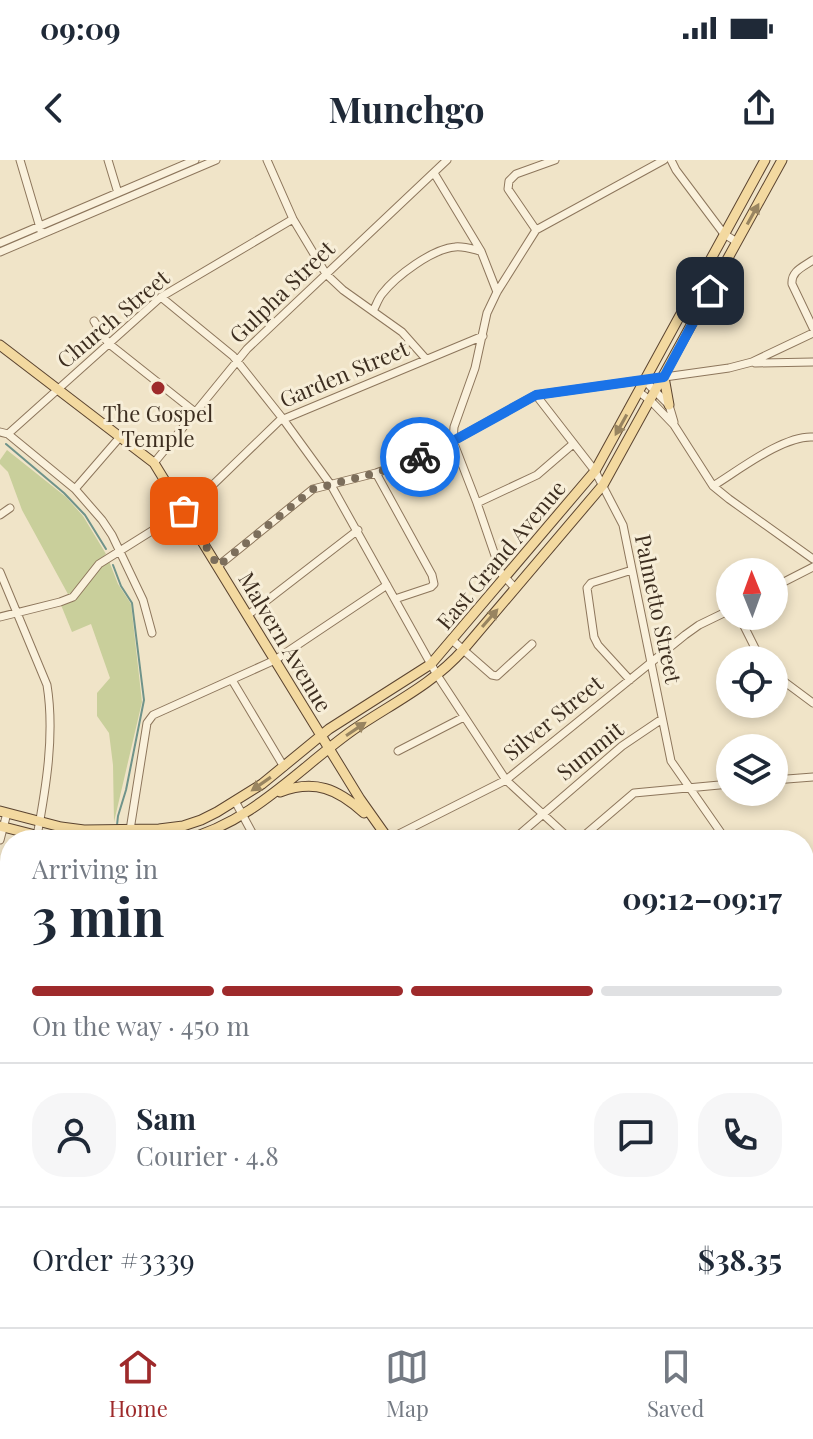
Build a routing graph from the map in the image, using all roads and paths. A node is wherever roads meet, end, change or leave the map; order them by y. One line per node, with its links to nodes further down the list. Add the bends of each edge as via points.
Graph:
1 (20, 160): 15 (street)
2 (108, 160): 13 (street)
3 (195, 160): 13 (street)
4 (216, 160): 15 (street)
5 (267, 160): 14 (street)
6 (447, 160): 12 (street, Gulpha Street)
7 (555, 160): 16 (street, via 509,181 508,189)
8 (664, 160): 16 (street)
9 (671, 160): 17 (street)
10 (765, 160): 17 (main road, East Grand Avenue)
11 (782, 160): 18 (main road, East Grand Avenue, one-way to 11)
12 (434, 173): 20 (street); 23 (street, Gulpha Street)
13 (118, 193): 15 (street)
14 (293, 219): 23 (street); 25 (street, Church Street)
15 (41, 230): 19 (street); 21 (street)
16 (536, 230): 24 (street)
17 (724, 234): 18 (street); 37 (main road, East Grand Avenue)
18 (737, 242): 36 (main road, East Grand Avenue)
19 (0, 243)
20 (481, 251): 24 (street); 26 (street, via 458,246 425,258 393,282)
21 (0, 252)
22 (813, 260): 28 (street, via 792,277)
23 (326, 274): 26 (street); 33 (street, Gulpha Street)
24 (497, 292): 29 (street)
25 (161, 297): 30 (street, Church Street); 33 (street)
26 (373, 311): 32 (street)
27 (94, 321): 30 (street)
28 (813, 330): 34 (street)
29 (483, 336): 32 (street, Garden Street); 50 (street)
30 (108, 343): 38 (street, Church Street); 44 (street)
31 (0, 345): 38 (main road, Malvern Avenue)
32 (426, 359): 45 (street, Garden Street)
33 (237, 360): 44 (street, Gulpha Street); 45 (street)
34 (752, 362): 35 (street); 36 (street)
35 (813, 362)
36 (664, 377): 37 (street); 39 (main road, East Grand Avenue); 43 (main road)
37 (645, 381): 39 (street); 40 (main road, East Grand Avenue); 41 (street)
38 (57, 389): 47 (street, Church Street); 48 (main road, Malvern Avenue)
39 (656, 391): 42 (main road, East Grand Avenue); 43 (street)
40 (639, 392): 42 (street); 53 (main road, East Grand Avenue, one-way to 53)
41 (536, 395): 50 (street); 51 (street, Palmetto Street)
42 (651, 401): 46 (street); 56 (main road, East Grand Avenue)
43 (669, 405): 46 (street)
44 (195, 412): 52 (street, Gulpha Street)
45 (283, 419): 55 (street); 61 (street, Garden Street)
46 (674, 425): 57 (street)
47 (4, 433): 58 (street)
48 (120, 437): 52 (main road, Malvern Avenue); 58 (street)
49 (813, 437): 57 (street, via 787,441)
50 (453, 441): 54 (street); 59 (street)
51 (573, 444): 53 (street, Palmetto Street); 59 (street, via 537,475)
52 (154, 463): 61 (main road, Malvern Avenue)
53 (595, 471): 56 (street, Palmetto Street); 70 (main road, East Grand Avenue)
54 (376, 473): 55 (street); 74 (street, via 434,584)
55 (331, 485): 63 (street); 66 (street, via 313,489)
56 (603, 485): 68 (street, Palmetto Street, via 623,525); 73 (main road, East Grand Avenue)
57 (713, 486): 65 (street)
58 (75, 489): 64 (street, via 102,520)
59 (477, 503): 70 (street)
60 (10, 508): 62 (street)
61 (184, 511): 64 (street, Garden Street); 66 (main road, Malvern Avenue)
62 (0, 515)
63 (358, 530): 72 (street); 76 (street)
64 (118, 552): 75 (street, Garden Street, via 99,564 73,597); 79 (street, via 143,600)
65 (813, 559)
66 (218, 566): 76 (main road, Malvern Avenue)
67 (813, 567): 71 (street)
68 (632, 570): 84 (street, Palmetto Street); 88 (street, via 587,588 594,637)
69 (0, 572): 75 (street)
70 (504, 578): 73 (street); 80 (main road, East Grand Avenue)
71 (788, 580)
72 (387, 585): 74 (street); 83 (street)
73 (515, 588): 82 (main road, East Grand Avenue, one-way to 73)
74 (395, 599): 85 (street)
75 (17, 613): 77 (street, Garden Street); 107 (street, via 49,696)
76 (248, 615): 83 (main road, Malvern Avenue)
77 (0, 617)
78 (716, 617): 84 (street, Silver Street)
79 (152, 633)
80 (452, 640): 82 (street); 85 (main road, East Grand Avenue)
81 (532, 644): 82 (street, via 497,676)
82 (463, 650): 86 (main road, East Grand Avenue)
83 (275, 660): 87 (street); 93 (main road, Malvern Avenue)
84 (651, 662): 88 (street, Silver Street); 92 (street, Palmetto Street)
85 (431, 664): 86 (street); 93 (main road, East Grand Avenue)
86 (437, 675): 91 (street); 94 (main road, East Grand Avenue, one-way to 86)
87 (232, 680): 96 (street); 112 (street, via 153,715 147,723)
88 (630, 680): 99 (street, Silver Street)
89 (788, 684): 90 (street)
90 (813, 703)
91 (464, 717): 95 (street); 99 (street)
92 (662, 719): 101 (street, Palmetto Street, via 671,761); 105 (street, Summit)
93 (321, 735): 94 (main road, Malvern Avenue); 96 (main road, East Grand Avenue)
94 (328, 748): 102 (main road, East Grand Avenue); 109 (main road, Malvern Avenue)
95 (398, 751)
96 (284, 767): 103 (main road, East Grand Avenue, one-way to 103)
97 (813, 777): 98 (street)
98 (788, 779)
99 (506, 780): 105 (street); 116 (street, Silver Street)
100 (716, 785): 101 (street)
101 (688, 787): 119 (street, via 634,793); 120 (street, Palmetto Street)
102 (273, 795): 106 (main road, East Grand Avenue); 109 (main road, via 319,786 342,794)
103 (235, 801): 106 (street); 112 (main road, East Grand Avenue, via 183,826)
104 (3, 812): 107 (main road, East Grand Avenue); 108 (street)
105 (542, 813): 117 (street, Summit); 118 (street)
106 (243, 814): 113 (main road, East Grand Avenue); 114 (street)
107 (40, 822): 110 (street); 111 (main road, East Grand Avenue)
108 (1, 826)
109 (379, 826): 115 (main road, Malvern Avenue)
110 (38, 830)
111 (81, 830)
112 (130, 830)
113 (212, 830)
114 (251, 830)
115 (382, 830)
116 (408, 830)
117 (524, 830)
118 (560, 830)
119 (590, 830)
120 (719, 830)

